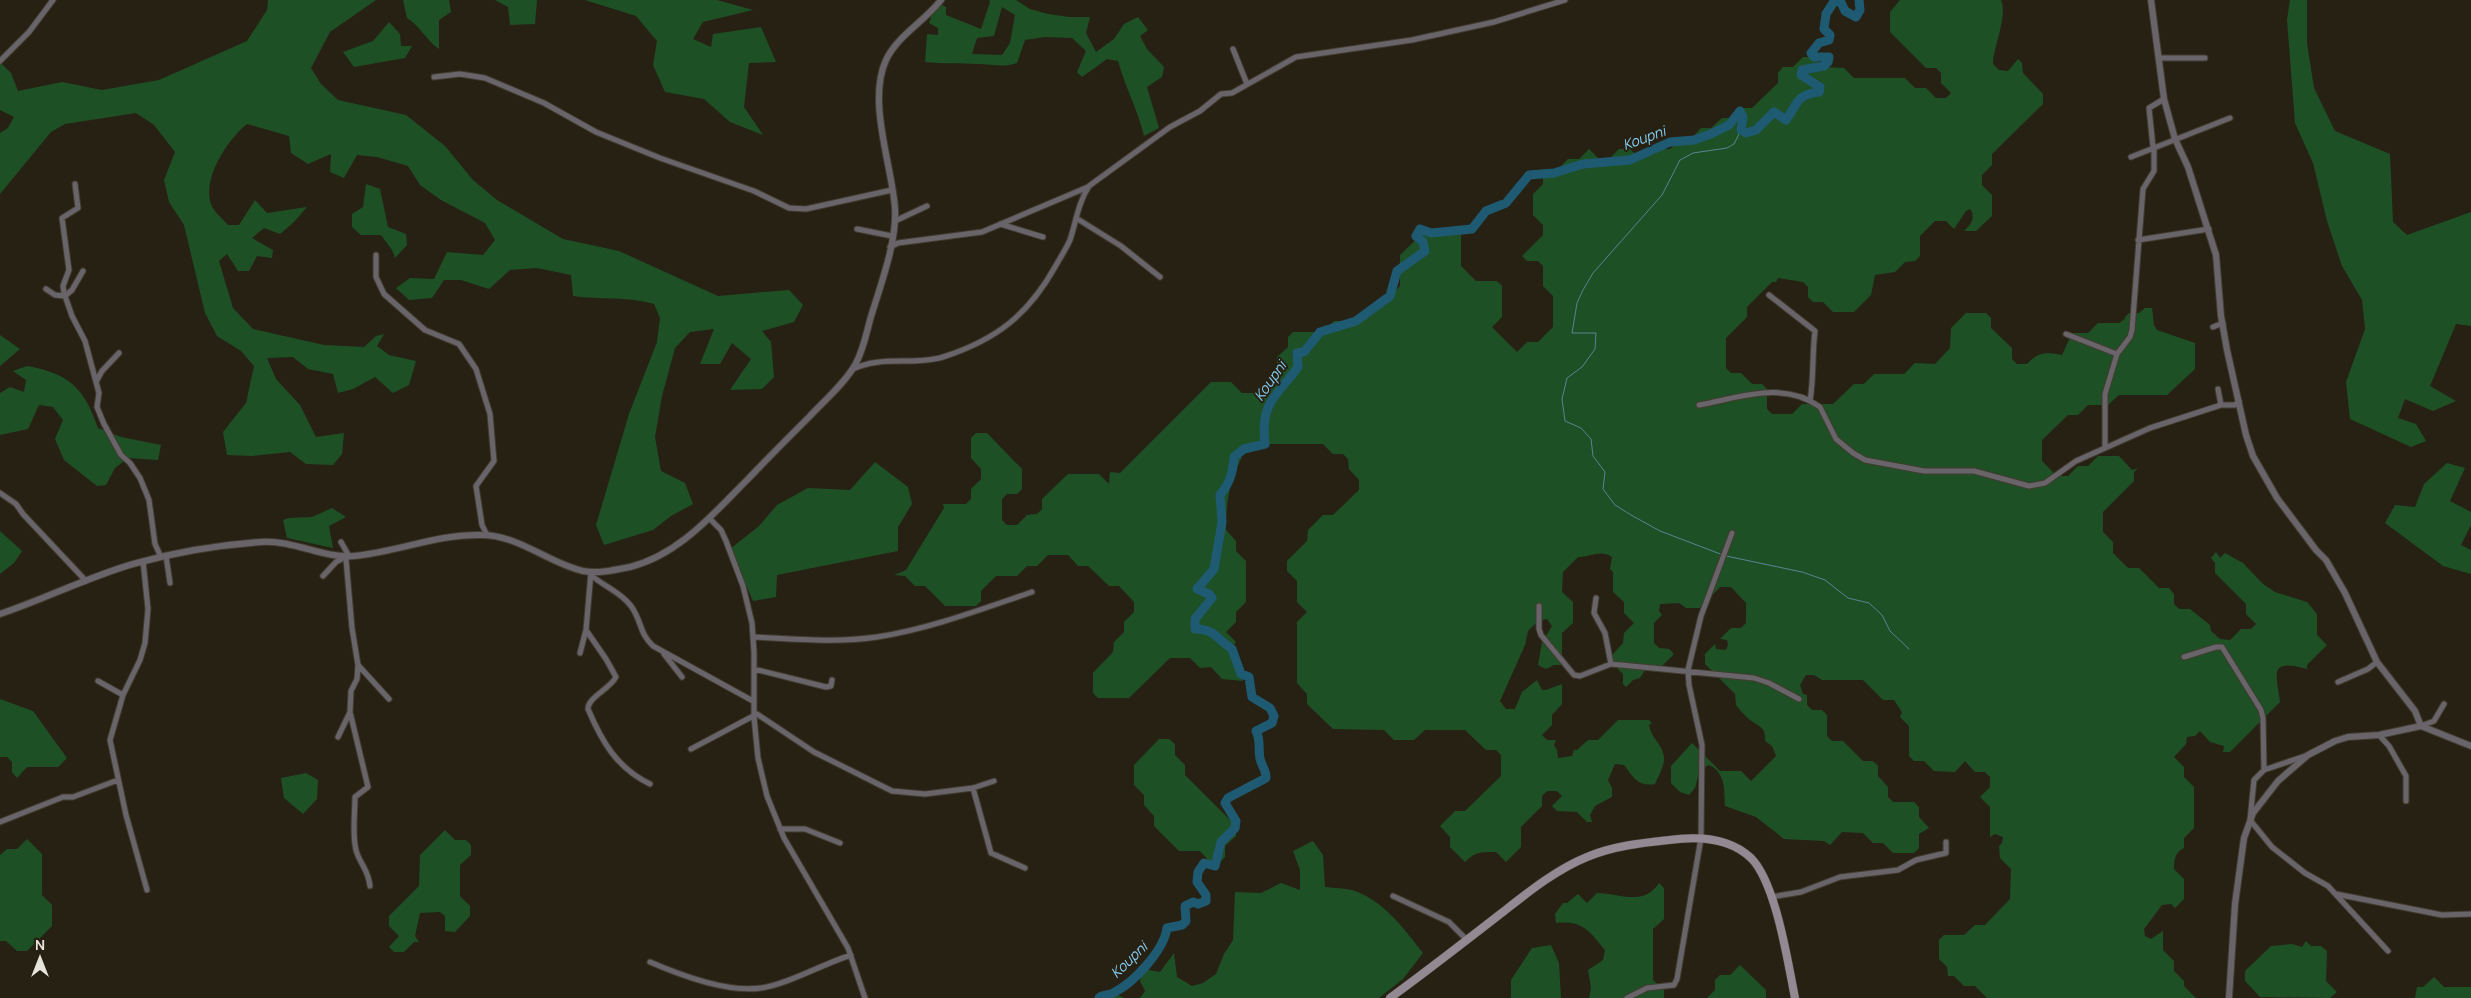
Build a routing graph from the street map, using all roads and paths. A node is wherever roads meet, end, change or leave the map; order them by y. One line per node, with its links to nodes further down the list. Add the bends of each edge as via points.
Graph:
1 (53, 0): 8 (street, via 29,32)
2 (941, 0): 18 (street, via 895,48 884,66 881,114)
3 (1565, 0): 10 (street, via 1494,22 1412,40 1296,57)
4 (2150, 0): 6 (street)
5 (1233, 49): 10 (street)
6 (2160, 58): 7 (street); 11 (street)
7 (2204, 58)
8 (0, 61)
9 (434, 77): 18 (street, via 460,74 485,78 544,103 596,132 789,208 806,209)
10 (1247, 84): 17 (street, via 1232,93 1221,94)
11 (2164, 99): 13 (street); 14 (street, via 2148,108)
12 (2230, 118): 13 (street)
13 (2174, 139): 14 (street, via 2167,145); 24 (street, via 2188,167)
14 (2153, 148): 15 (street); 27 (street, via 2154,171 2143,189)
15 (2131, 157)
16 (75, 184): 34 (street, via 78,208 62,218 69,270 63,286)
17 (1089, 186): 20 (street); 22 (street)
18 (892, 190): 21 (street)
19 (927, 206): 21 (street)
20 (1076, 218): 31 (street, via 1121,246); 40 (street, via 1069,242 1046,284 1013,322 955,353 922,361 866,364)
21 (895, 221): 25 (street)
22 (1000, 224): 26 (street); 28 (street, via 982,232 898,243)
23 (857, 229): 25 (street)
24 (2209, 229): 27 (street); 35 (street, via 2216,255)
25 (892, 236): 28 (street)
26 (1043, 237)
27 (2138, 240): 39 (street, via 2132,330)
28 (890, 248): 40 (street, via 863,347)
29 (376, 255): 51 (street, via 376,277 384,294 425,330 460,344 478,375 490,414 494,454 492,465 476,486 482,525)
30 (83, 271): 34 (street)
31 (1160, 278)
32 (46, 289): 34 (street)
33 (1769, 295): 43 (street, via 1815,331)
34 (65, 296): 41 (street, via 85,341)
35 (2223, 323): 36 (street); 44 (street)
36 (2213, 326)
37 (2066, 334): 39 (street)
38 (119, 353): 41 (street)
39 (2117, 354): 47 (street, via 2105,394)
40 (850, 373): 49 (street)
41 (96, 382): 53 (street, via 97,407 121,455 140,478 149,500 155,544)
42 (2218, 389): 46 (street)
43 (1810, 401): 45 (street, via 1787,392 1774,391); 47 (street, via 1820,406 1836,439 1853,454 1904,469 1974,470 2037,486)
44 (2240, 401): 46 (street, via 2235,405); 69 (street, via 2252,456 2277,498 2326,560)
45 (1699, 405)
46 (2221, 406): 47 (street)
47 (2105, 446)
48 (0, 493): 58 (street, via 16,504)
49 (709, 518): 56 (street, via 657,557 631,567); 65 (street, via 724,536 736,567)
50 (1732, 533): 73 (street, via 1701,616)
51 (487, 535): 54 (street, via 450,536); 56 (street, via 509,540)
52 (341, 542): 54 (street)
53 (163, 556): 54 (street, via 273,542); 55 (street); 59 (street)
54 (347, 556): 57 (street); 71 (street)
55 (143, 561): 58 (street); 78 (street, via 148,626 140,660)
56 (591, 573): 64 (street); 67 (street, via 630,604 640,620 642,634)
57 (322, 576)
58 (86, 581): 63 (street)
59 (170, 583)
60 (1032, 592): 65 (street, via 960,616 876,637 836,640)
61 (1596, 598): 70 (street, via 1594,613 1605,633)
62 (1539, 606): 70 (street, via 1541,635 1574,675 1580,676)
63 (0, 614)
64 (586, 630): 66 (street); 94 (street, via 616,678 590,702 588,709 608,750 624,769)
65 (754, 637): 72 (street)
66 (580, 653)
67 (664, 653): 74 (street); 81 (street)
68 (2184, 657): 91 (street, via 2222,648 2261,710)
69 (2377, 662): 77 (street); 85 (street, via 2416,711)
70 (1611, 664): 73 (street)
71 (358, 665): 79 (street); 83 (street, via 357,679 351,691)
72 (754, 669): 75 (street, via 826,687 831,686); 81 (street)
73 (1688, 670): 80 (street, via 1762,680); 100 (street, via 1702,745)
74 (682, 677)
75 (832, 680)
76 (98, 681): 78 (street)
77 (2338, 682)
78 (123, 694): 92 (street, via 110,740)
79 (390, 698)
80 (1799, 699)
81 (753, 701): 84 (street)
82 (2444, 704): 85 (street, via 2434,722)
83 (350, 712): 87 (street); 104 (street, via 368,786 355,797 355,846 368,871)
84 (754, 714): 89 (street); 95 (street, via 764,717 814,752 892,791 925,794); 99 (street, via 762,779)
85 (2421, 726): 86 (street); 88 (street)
86 (2379, 736): 90 (street, via 2341,739); 96 (street, via 2390,746 2406,776)
87 (338, 737)
88 (2471, 746)
89 (691, 749)
90 (2308, 755): 91 (street); 97 (street, via 2274,784)
91 (2264, 770): 97 (street, via 2254,780)
92 (118, 780): 98 (street); 105 (street)
93 (994, 781): 95 (street)
94 (650, 784)
95 (974, 788): 103 (street, via 991,853)
96 (2406, 801)
97 (2250, 820): 106 (street, via 2272,848); 118 (street, via 2244,838 2235,904)
98 (0, 822)
99 (780, 829): 102 (street, via 804,828); 112 (street)
100 (1701, 838): 108 (main road, via 1731,845 1752,859); 110 (main road, via 1630,845 1585,858 1525,895); 116 (street, via 1677,979 1674,985 1647,988)
101 (1946, 842): 108 (street, via 1946,853 1916,860 1898,870 1840,877 1801,892)
102 (840, 843)
103 (1025, 868)
104 (370, 886)
105 (147, 890)
106 (2336, 894): 109 (street, via 2442,915); 111 (street)
107 (1393, 896): 110 (street, via 1448,922)
108 (1771, 897): 117 (main road)
109 (2471, 914)
110 (1467, 940): 115 (main road)
111 (2388, 951)
112 (851, 955): 113 (street, via 760,988 719,985); 114 (street)
113 (650, 962)
114 (865, 998)
115 (1390, 998)
116 (1627, 998)
117 (1795, 998)
118 (2229, 998)

